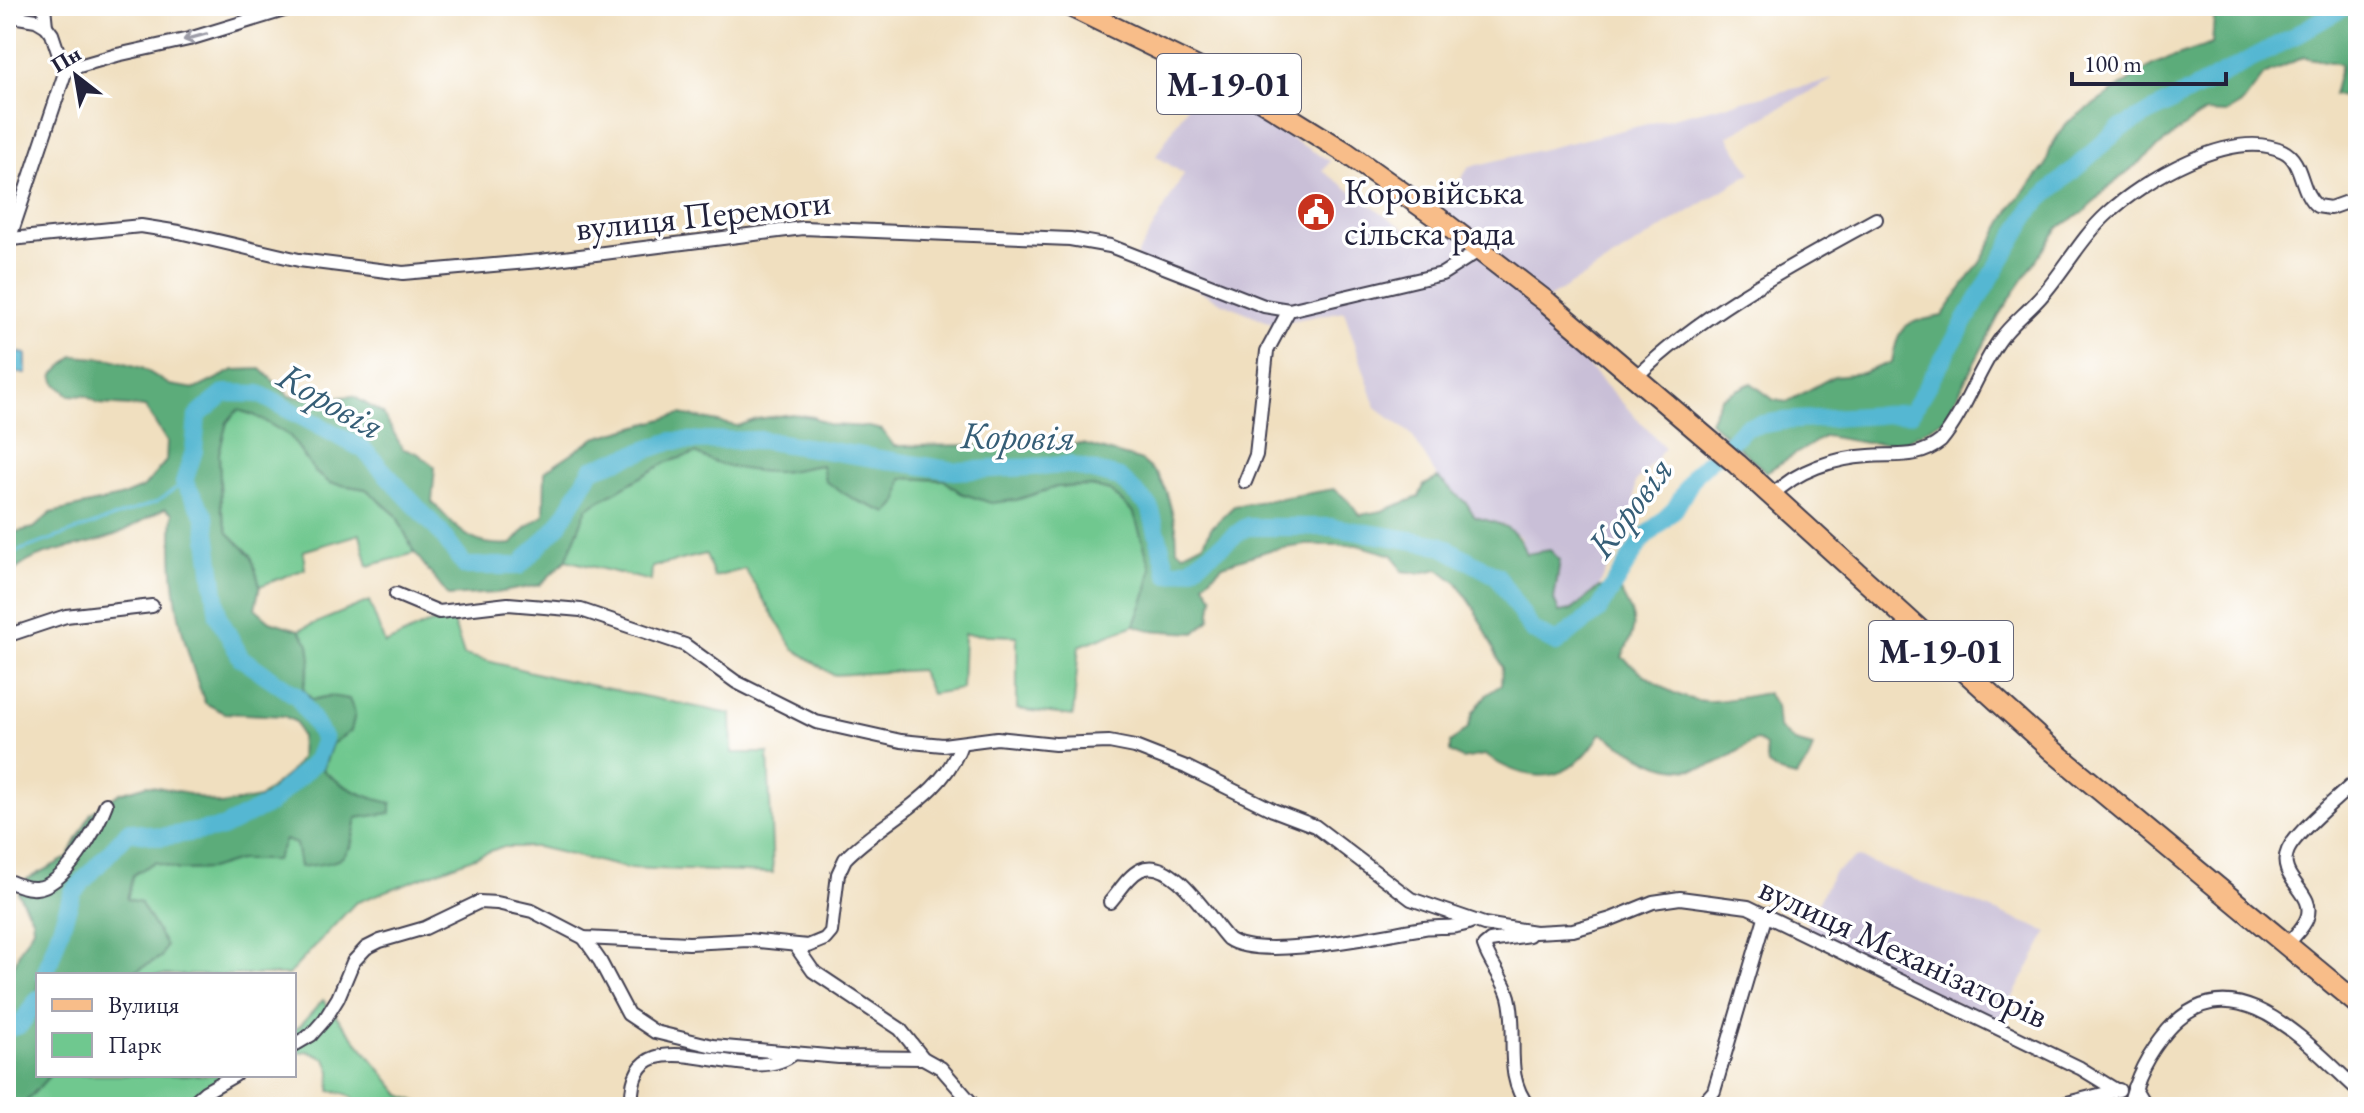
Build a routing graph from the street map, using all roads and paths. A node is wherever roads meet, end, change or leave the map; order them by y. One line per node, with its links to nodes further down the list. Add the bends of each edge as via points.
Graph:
1 (44, 6): 5 (street)
2 (297, 6): 6 (street, one-way to 6)
3 (1070, 6): 10 (main road, М-19-01, via 1251,94 1345,152)
4 (6, 15): 5 (street, via 36,20)
5 (48, 28): 6 (street)
6 (65, 70): 9 (street)
7 (2358, 198): 14 (street, via 2330,208 2317,206 2307,195 2295,162 2278,149 2228,149 2184,163 2104,217 2000,340 1941,441 1930,450 1815,467)
8 (1876, 219): 12 (street, via 1804,258 1667,346)
9 (8, 242): 11 (street, вулиця Перемоги, via 141,226 299,260 403,273 803,228 1070,239 1110,246 1256,303)
10 (1480, 250): 11 (street, вулиця Перемоги, via 1442,274); 12 (main road, М-19-01)
11 (1289, 310): 13 (street, via 1267,351 1256,455)
12 (1636, 377): 14 (main road, М-19-01)
13 (1245, 482)
14 (1772, 496): 27 (main road, М-19-01, via 2053,751)
15 (396, 594): 18 (street, вулиця Механізаторів, via 439,612 508,604 581,610 685,645 736,682 824,725 912,743)
16 (152, 606): 17 (street, via 66,616)
17 (6, 636)
18 (961, 744): 24 (street, вулиця Механізаторів, via 997,738 1109,742 1145,751 1315,826 1411,899); 28 (street, via 927,792 845,859 827,938)
19 (2358, 779): 27 (street, via 2287,852 2286,871 2308,909)
20 (106, 804): 21 (street, via 88,843 50,882 33,889)
21 (6, 880)
22 (1110, 902): 24 (street, вулиця Механізаторів, via 1139,870 1160,869 1179,881 1228,939 1248,947 1318,945)
23 (1766, 914): 25 (street, вулиця Механізаторів, via 1721,901 1672,898 1589,927); 35 (street, вулиця Механізаторів); 41 (street, via 1714,1091)
24 (1473, 921): 25 (street, вулиця Механізаторів)
25 (1535, 932): 40 (street, via 1484,943 1510,1001 1515,1081)
26 (584, 938): 28 (street); 30 (street, via 532,911 475,903 425,928 366,948 353,962 325,1019); 31 (street, via 625,1010 642,1025 704,1044)
27 (2288, 944): 29 (main road, М-19-01)
28 (795, 945): 32 (street, via 813,971 900,1029)
29 (2358, 1004)
30 (296, 1044)
31 (794, 1053): 32 (street); 38 (street, via 755,1063 678,1054 653,1057 634,1081)
32 (923, 1058): 39 (street, via 939,1065)
33 (231, 1077): 37 (street)
34 (2134, 1087): 35 (street); 36 (street, via 2160,1041 2181,1017 2204,1004 2227,1002 2272,1016); 43 (street); 44 (street)
35 (2116, 1090): 42 (street)
36 (2358, 1090)
37 (188, 1107)
38 (632, 1107)
39 (975, 1107)
40 (1529, 1107)
41 (1689, 1107)
42 (2051, 1107)
43 (2129, 1107)
44 (2146, 1107)

